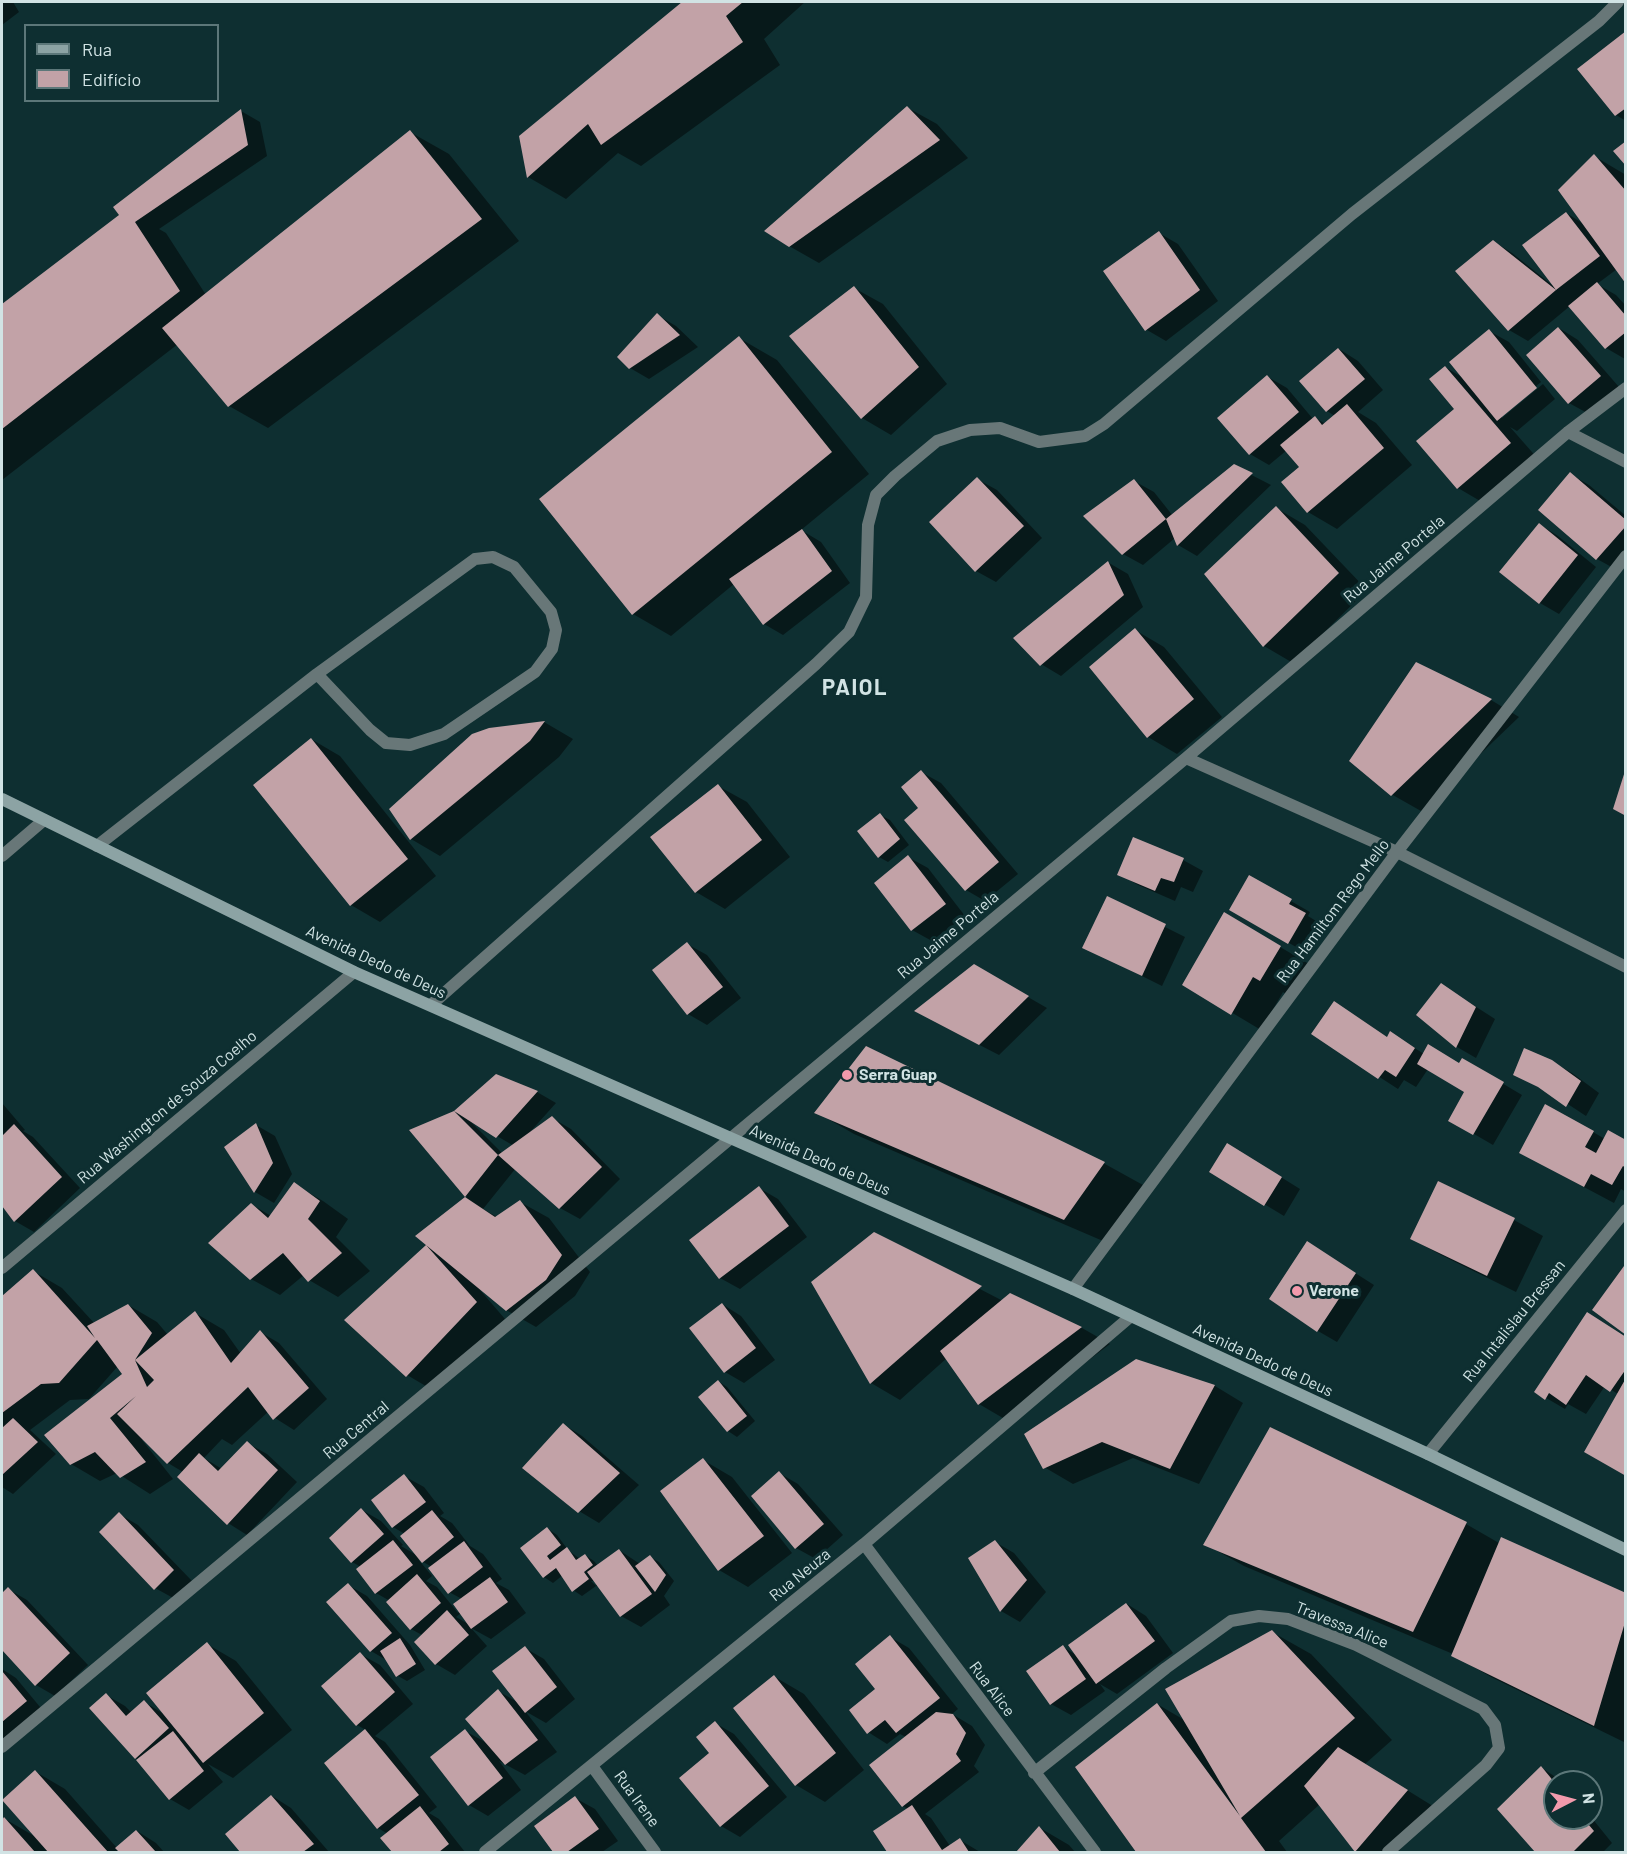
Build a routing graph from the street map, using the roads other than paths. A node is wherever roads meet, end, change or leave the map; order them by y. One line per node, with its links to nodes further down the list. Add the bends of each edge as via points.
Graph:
1 (1618, 2): 15 (street, via 1599,21 1352,214 1104,424 1085,436 1039,442 1000,428 969,430 937,441 895,476 876,495 868,525 866,597 849,632)
2 (1626, 388): 3 (street, Rua Jaime Portela)
3 (1568, 432): 4 (street); 7 (street, Rua Jaime Portela)
4 (1626, 462)
5 (1626, 556): 11 (street, Rua Hamiltom Rego Mello)
6 (317, 674): 6 (street, via 475,559 493,557 514,567 551,612 556,630 552,649 535,672 444,734 410,745 386,743); 10 (street)
7 (1186, 758): 11 (street); 16 (street, Rua Jaime Portela)
8 (2, 799): 9 (main road, Avenida Dedo de Deus)
9 (44, 820): 10 (main road, Avenida Dedo de Deus); 12 (street)
10 (97, 846): 14 (main road, Avenida Dedo de Deus)
11 (1397, 852): 13 (street); 19 (street, Rua Hamiltom Rego Mello)
12 (2, 856)
13 (1626, 967)
14 (354, 972): 15 (main road, Avenida Dedo de Deus); 18 (street, Rua Washington de Souza Coelho)
15 (431, 1005): 16 (main road, Avenida Dedo de Deus)
16 (731, 1138): 19 (main road, Avenida Dedo de Deus); 24 (street, Rua Central)
17 (1626, 1210): 21 (street, Rua Intalislau Bressan)
18 (2, 1268)
19 (1073, 1289): 20 (main road, Avenida Dedo de Deus)
20 (1130, 1317): 21 (main road, Avenida Dedo de Deus); 22 (street, Rua Neuza)
21 (1428, 1454): 23 (main road, Avenida Dedo de Deus)
22 (864, 1544): 25 (street, Rua Neuza); 26 (street, Rua Alice)
23 (1626, 1550)
24 (2, 1748)
25 (592, 1766): 27 (street, Rua Neuza); 28 (street, Rua Irene)
26 (1034, 1773): 29 (street, Rua Alice); 30 (street, Travessa Alice, via 1231,1621 1259,1616 1288,1619 1356,1645 1483,1709 1495,1725 1499,1748 1486,1765)
27 (485, 1852)
28 (655, 1852)
29 (1095, 1852)
30 (1388, 1852)

